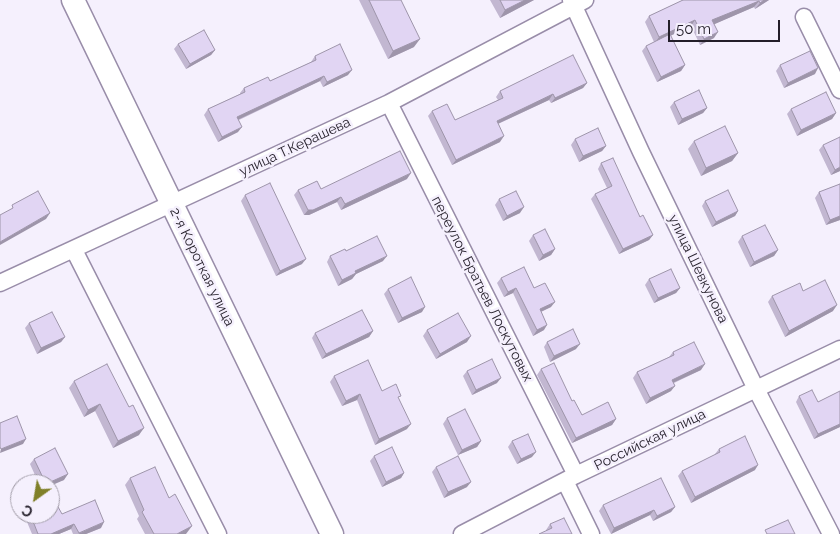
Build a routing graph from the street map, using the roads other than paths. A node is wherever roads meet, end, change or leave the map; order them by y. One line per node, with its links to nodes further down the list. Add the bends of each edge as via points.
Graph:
1 (73, 0): 6 (street, 2-я Короткая улица)
2 (577, 2): 5 (street, улица Т.Керашева); 10 (street, улица Шевкунова, via 641,152)
3 (804, 18): 4 (street)
4 (840, 90)
5 (389, 103): 6 (street, улица Т.Керашева); 11 (street, переулок Братьев Лоскутовых)
6 (172, 205): 7 (street, улица Т.Керашева); 13 (street, 2-я Короткая улица)
7 (74, 250): 8 (street, улица Т.Керашева); 12 (street)
8 (0, 283)
9 (840, 349): 10 (street, Российская улица)
10 (756, 389): 11 (street, Российская улица); 16 (street, улица Шевкунова)
11 (571, 478): 14 (street, Российская улица); 15 (street, переулок Братьев Лоскутовых)
12 (218, 534)
13 (332, 534)
14 (462, 534)
15 (591, 534)
16 (831, 534)

